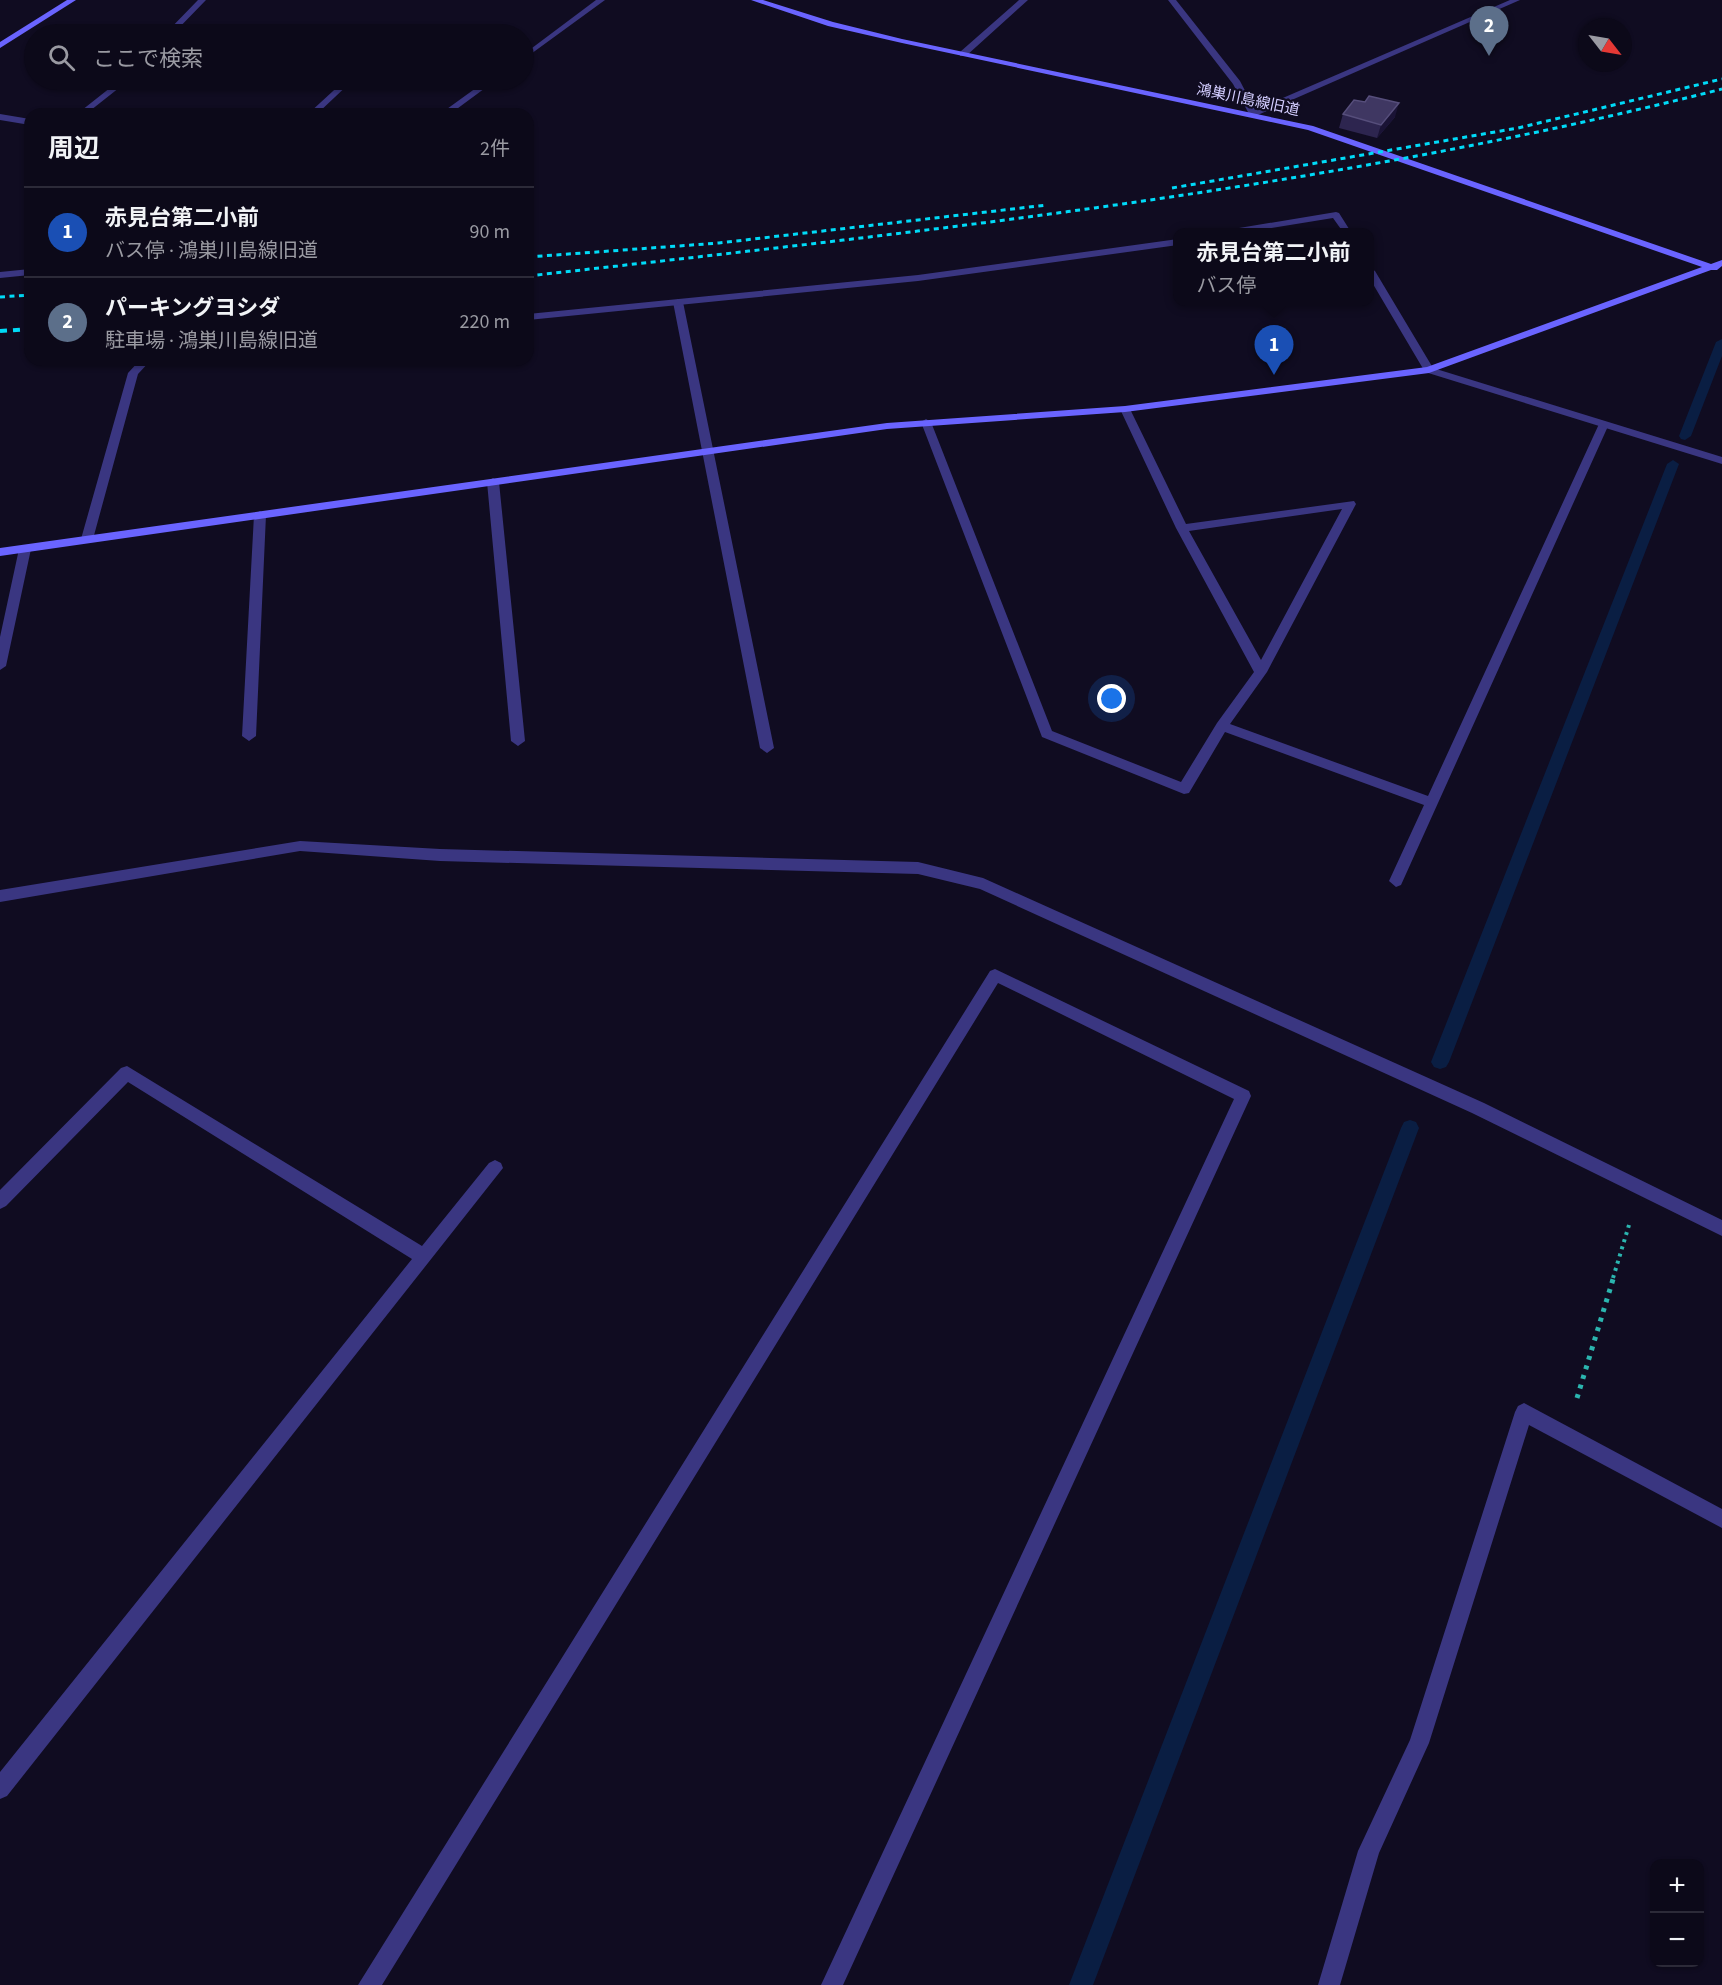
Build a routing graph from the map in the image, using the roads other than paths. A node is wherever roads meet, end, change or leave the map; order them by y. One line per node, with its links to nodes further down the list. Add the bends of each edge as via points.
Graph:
1 (72, 0): 8 (street)
2 (202, 0): 9 (street)
3 (601, 0): 11 (street)
4 (755, 0): 13 (street, 鴻巣川島線旧道, via 831,24)
5 (1024, 0): 13 (street)
6 (1172, 0): 20 (street, via 1237,83)
7 (1516, 0): 20 (street)
8 (34, 24)
9 (179, 24)
10 (24, 31): 12 (street)
11 (534, 45)
12 (0, 46)
13 (963, 54): 20 (street, 鴻巣川島線旧道)
14 (112, 90): 17 (street)
15 (338, 90): 18 (street)
16 (478, 90): 19 (street)
17 (89, 108)
18 (319, 108)
19 (452, 108)
20 (1252, 114): 27 (street, 鴻巣川島線旧道, via 1387,153)
21 (0, 117): 22 (street)
22 (24, 121)
23 (1257, 228): 24 (street, via 1336,215)
24 (1344, 228)
25 (1173, 243): 32 (street, via 918,278)
26 (1722, 263): 27 (street)
27 (1711, 267): 28 (street, 鴻巣川島線旧道); 35 (street)
28 (1722, 271)
29 (24, 273): 30 (street)
30 (0, 275)
31 (1374, 278): 35 (street)
32 (678, 302): 33 (street); 39 (street)
33 (534, 316)
34 (140, 366): 44 (street, via 133,373)
35 (1429, 370): 36 (street); 38 (street)
36 (1125, 409): 37 (street); 43 (street)
37 (926, 422): 39 (street); 49 (street, via 1047,734 1184,789)
38 (1604, 424): 40 (street); 53 (street)
39 (709, 452): 41 (street); 52 (street)
40 (1722, 461)
41 (493, 482): 42 (street); 51 (street)
42 (260, 515): 44 (street); 50 (street)
43 (1182, 528): 48 (street); 48 (street, via 1350,504)
44 (87, 539): 45 (street)
45 (26, 549): 46 (street); 47 (street)
46 (0, 552)
47 (0, 666)
48 (1261, 672): 49 (street)
49 (1222, 726): 53 (street)
50 (249, 736)
51 (518, 741)
52 (767, 748)
53 (1431, 802): 54 (street)
54 (1396, 881)
55 (0, 896): 58 (street, via 300,846 441,855 918,868 983,884 1478,1108)
56 (495, 1168): 59 (street)
57 (0, 1202): 59 (street, via 127,1073)
58 (1722, 1228)
59 (424, 1257): 61 (street)
60 (1722, 1519): 64 (street, via 1524,1412 1419,1743 1369,1851)
61 (0, 1789)
62 (369, 1985): 63 (street, via 996,975 1243,1096)
63 (832, 1985)
64 (1329, 1985)

